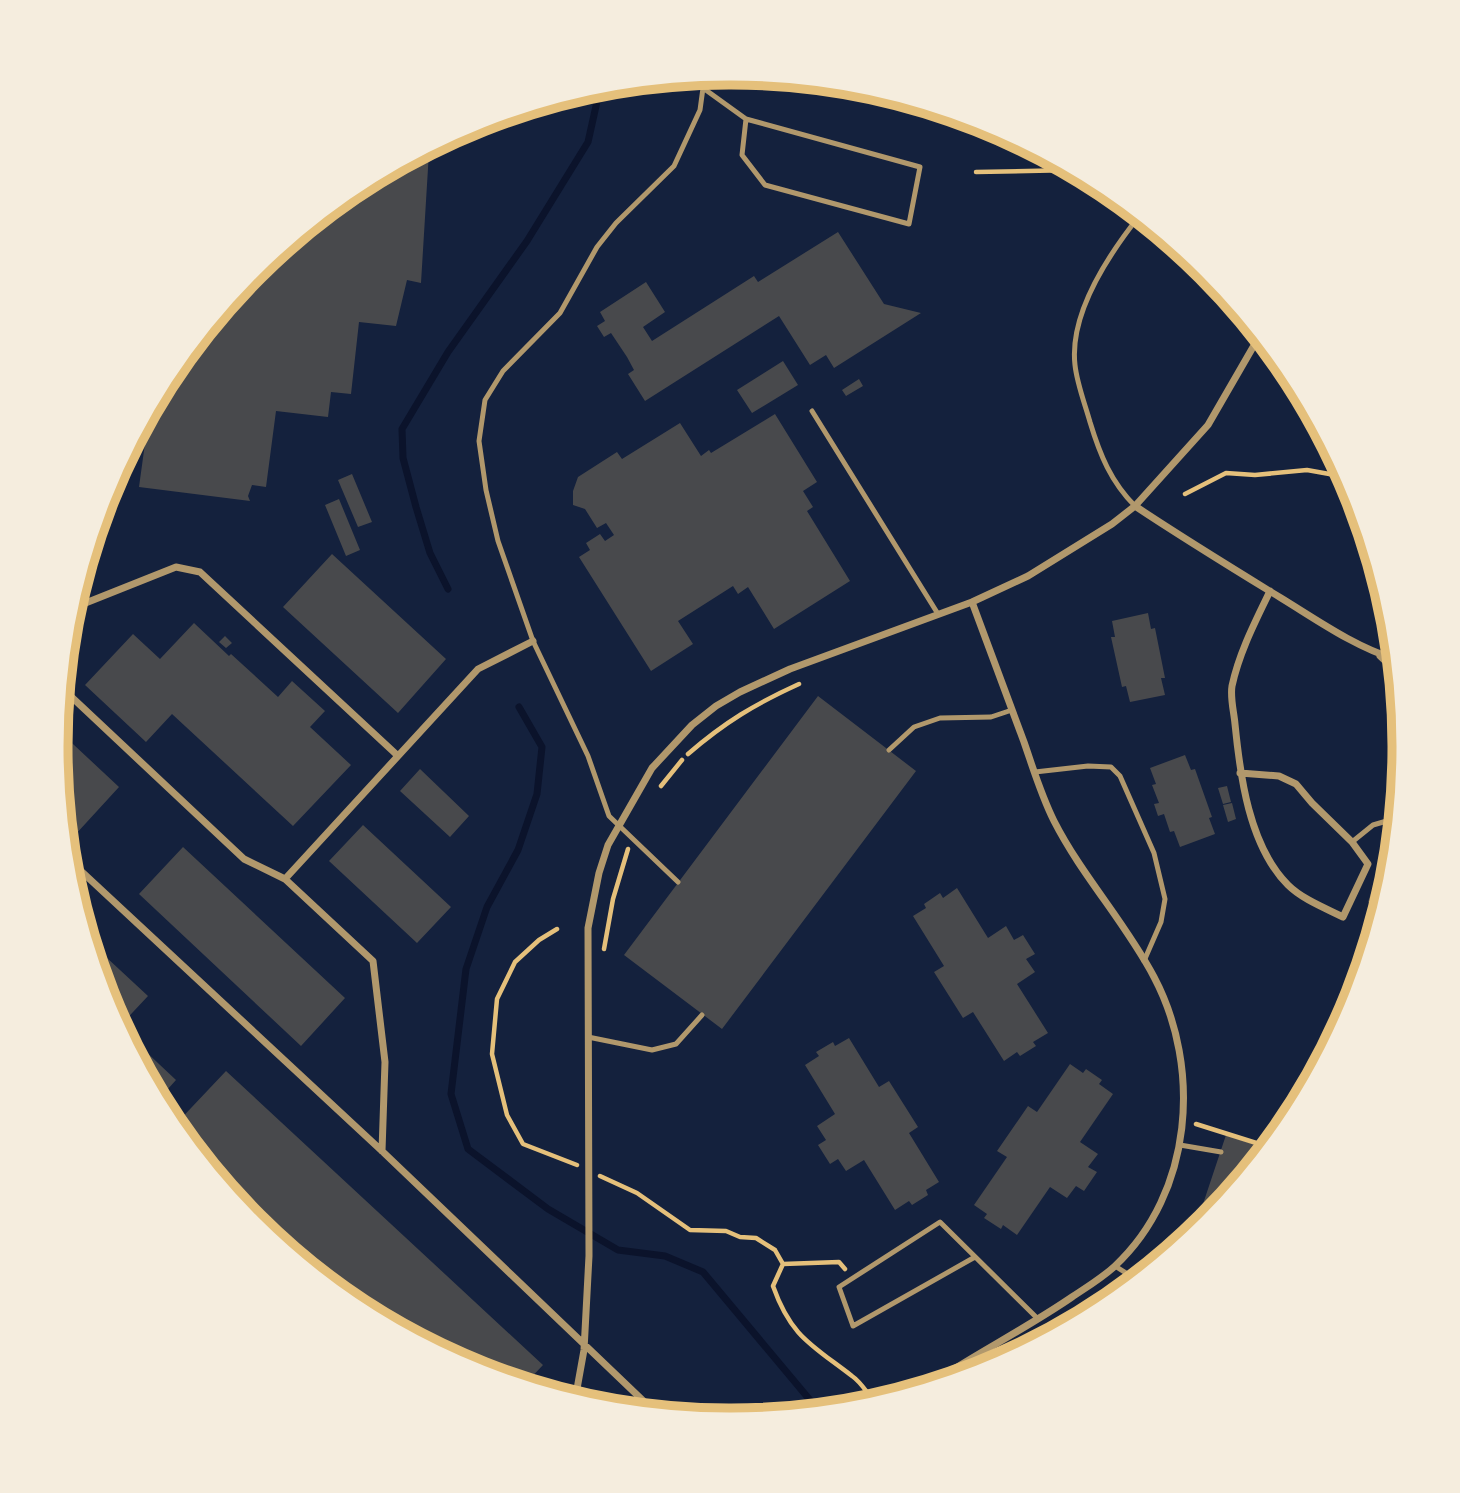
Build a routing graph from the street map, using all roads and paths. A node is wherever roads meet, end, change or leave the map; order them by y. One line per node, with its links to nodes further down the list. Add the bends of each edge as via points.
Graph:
1 (703, 88): 2 (lane); 15 (lane, via 700,110 674,166 616,223 560,313 503,371 485,400 479,441 486,490)
2 (746, 119): 2 (lane, via 742,155 765,185 909,224 920,167)
3 (1056, 170): 4 (path)
4 (976, 172)
5 (1134, 222): 10 (lane, via 1091,290 1075,347 1075,365 1109,475)
6 (1255, 344): 10 (street, via 1208,425)
7 (812, 411): 14 (lane)
8 (1333, 475): 9 (path, via 1307,470 1226,473)
9 (1185, 494)
10 (1135, 506): 11 (street); 13 (street, via 1028,576)
11 (1270, 591): 16 (street); 25 (street, via 1231,690)
12 (84, 603): 23 (street, via 176,567 200,572)
13 (972, 603): 14 (street); 21 (street)
14 (938, 614): 37 (street, via 752,686 716,706 652,768 608,845 599,873 588,928)
15 (533, 641): 23 (street, via 478,669); 28 (lane, via 588,756 609,816)
16 (1377, 653): 17 (street); 18 (street)
17 (1385, 656)
18 (1386, 662)
19 (799, 684): 26 (path, via 723,724 688,754)
20 (71, 696): 31 (street, via 244,859)
21 (1012, 710): 22 (lane, via 991,717 940,718 914,727); 24 (street)
22 (889, 750)
23 (397, 755): 31 (street)
24 (1035, 772): 35 (street, via 1065,842); 35 (lane, via 1111,767 1119,776 1154,853 1165,898 1161,922)
25 (1240, 773): 29 (street, via 1279,776 1296,784); 29 (street, via 1261,846 1276,870 1289,886 1343,917 1368,864)
26 (659, 788)
27 (1387, 821): 29 (lane, via 1373,825)
28 (632, 838): 32 (lane); 34 (path, via 612,899)
29 (1352, 842)
30 (80, 870): 41 (street)
31 (285, 878): 41 (street, via 373,961 385,1062)
32 (678, 882)
33 (557, 929): 44 (path, via 515,962 497,999 492,1054 507,1115 523,1144 636,1193 691,1230 756,1238 775,1250)
34 (604, 959)
35 (1144, 961): 40 (street, via 1178,1038 1184,1112)
36 (702, 1015): 37 (lane, via 676,1044 652,1050)
37 (588, 1037): 52 (street, via 589,1269)
38 (1196, 1125): 39 (path)
39 (1259, 1144)
40 (1180, 1145): 42 (lane); 45 (street, via 1150,1221)
41 (382, 1151): 54 (street)
42 (1221, 1152)
43 (975, 1257): 47 (lane, via 940,1222); 47 (lane, via 853,1326 839,1286); 48 (lane)
44 (783, 1264): 47 (path, via 839,1262); 53 (path, via 773,1286 790,1323)
45 (1115, 1266): 46 (lane); 48 (street)
46 (1129, 1275)
47 (853, 1277)
48 (1038, 1320): 49 (street)
49 (985, 1351): 50 (lane); 51 (street)
50 (987, 1356)
51 (959, 1367)
52 (577, 1390)
53 (868, 1394)
54 (646, 1403)

